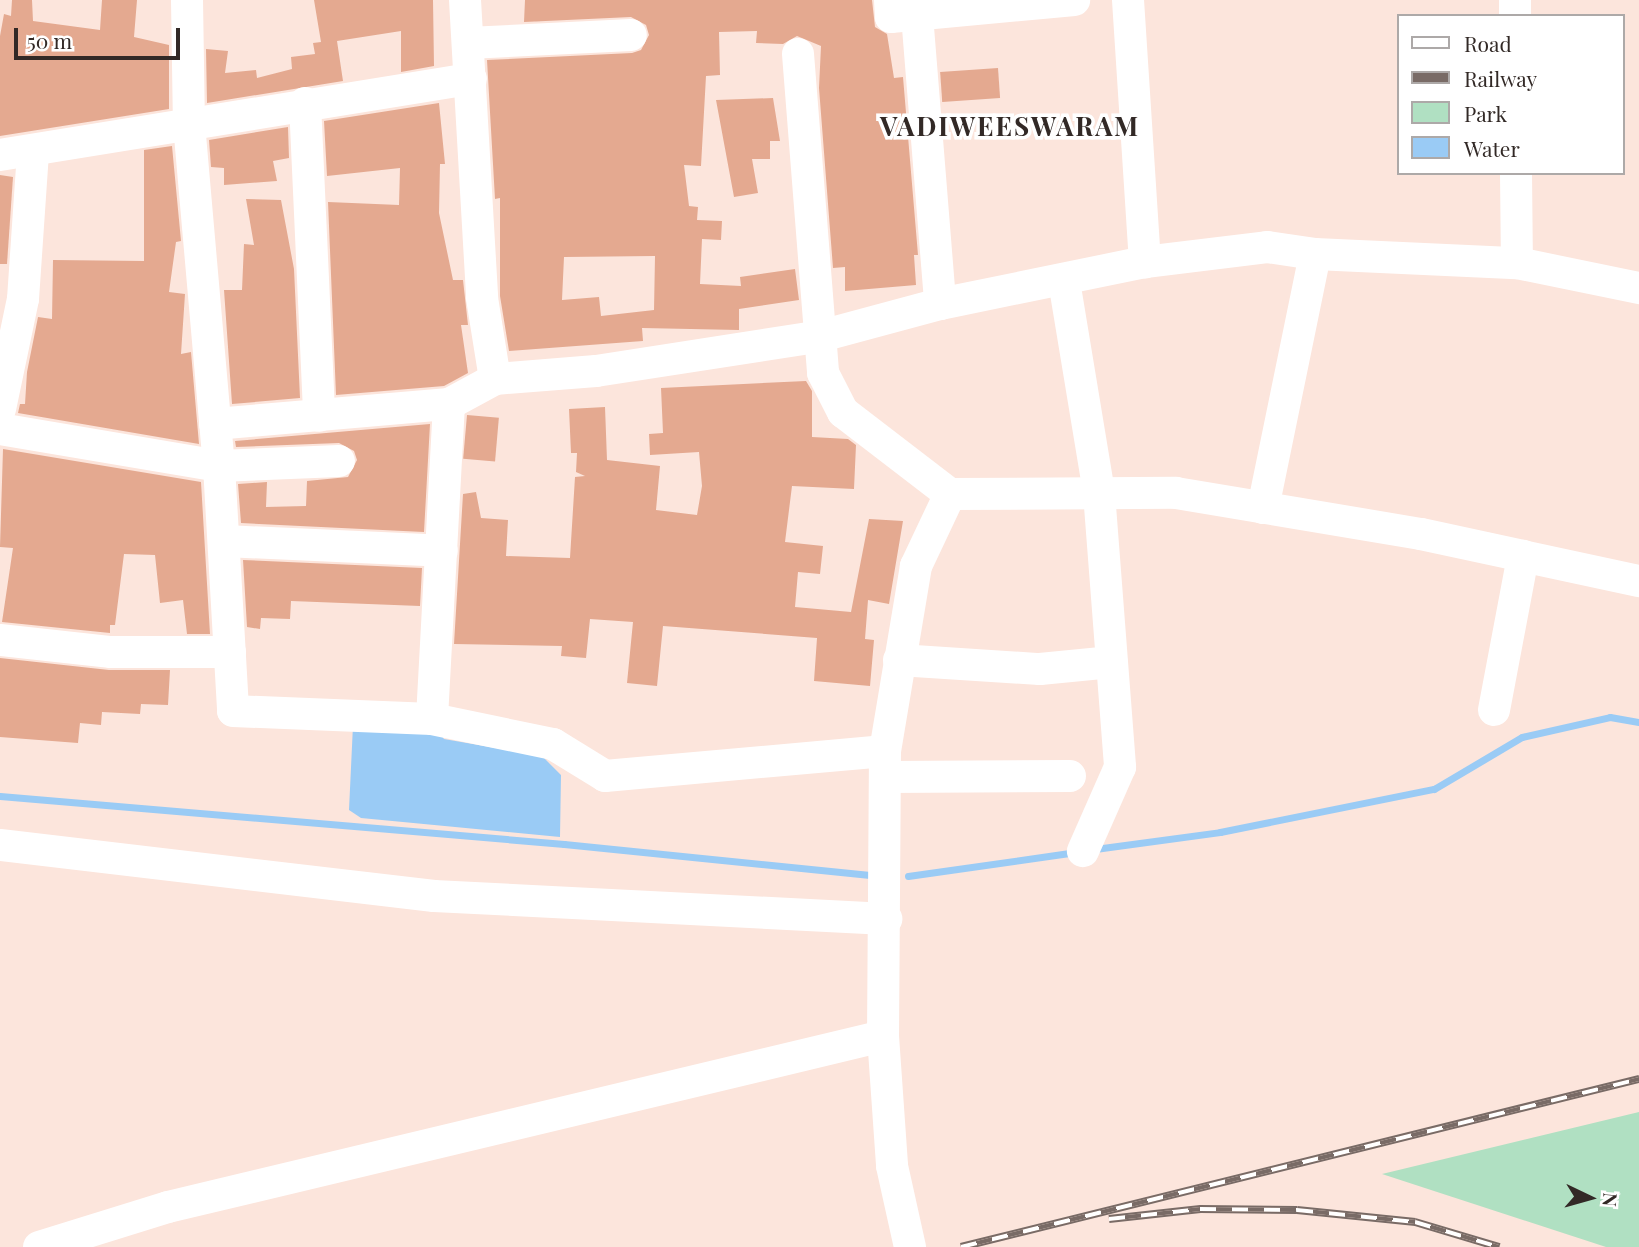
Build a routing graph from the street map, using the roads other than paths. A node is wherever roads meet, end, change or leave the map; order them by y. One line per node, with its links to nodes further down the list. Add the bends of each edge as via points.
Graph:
1 (187, 0): 11 (street)
2 (465, 0): 7 (street)
3 (1074, 0): 5 (street)
4 (1128, 0): 16 (street)
5 (904, 8): 20 (street)
6 (631, 35): 7 (street)
7 (468, 43): 9 (street)
8 (798, 54): 21 (street)
9 (471, 79): 10 (street); 22 (street, via 482,298)
10 (305, 103): 11 (street); 25 (street)
11 (189, 124): 12 (street); 26 (street)
12 (33, 152): 13 (street); 24 (street, via 23,299)
13 (0, 155)
14 (1516, 175): 17 (street)
15 (1315, 254): 16 (street, via 1267,247); 17 (street); 32 (street)
16 (1145, 262): 18 (street)
17 (1517, 263): 19 (street)
18 (1064, 281): 20 (street); 30 (street)
19 (1639, 288)
20 (940, 304): 21 (street)
21 (821, 336): 22 (street, via 596,370); 31 (street, via 823,373 843,412)
22 (495, 379): 23 (street)
23 (449, 404): 25 (street); 34 (street)
24 (0, 409)
25 (319, 416): 26 (street)
26 (215, 424): 29 (street)
27 (0, 429): 29 (street)
28 (339, 461): 29 (street)
29 (219, 466): 33 (street)
30 (1099, 493): 31 (street); 32 (street, via 1176,493); 40 (street)
31 (950, 494): 39 (street, via 916,566)
32 (1263, 508): 35 (street)
33 (225, 541): 34 (street); 38 (street)
34 (442, 551): 42 (street)
35 (1523, 556): 36 (street); 41 (street)
36 (1639, 581)
37 (0, 640): 38 (street, via 111,652)
38 (230, 652): 42 (street, via 233,711)
39 (899, 660): 40 (street, via 1040,669); 43 (street)
40 (1112, 662): 46 (street, via 1120,767)
41 (1493, 710)
42 (432, 719): 43 (street, via 553,744 606,776)
43 (885, 764): 44 (street); 47 (street)
44 (1070, 776)
45 (0, 845): 47 (street, via 434,896)
46 (1083, 851)
47 (886, 919): 48 (street)
48 (883, 1036): 49 (street, via 168,1207); 50 (street, via 892,1166)
49 (38, 1247)
50 (910, 1247)

